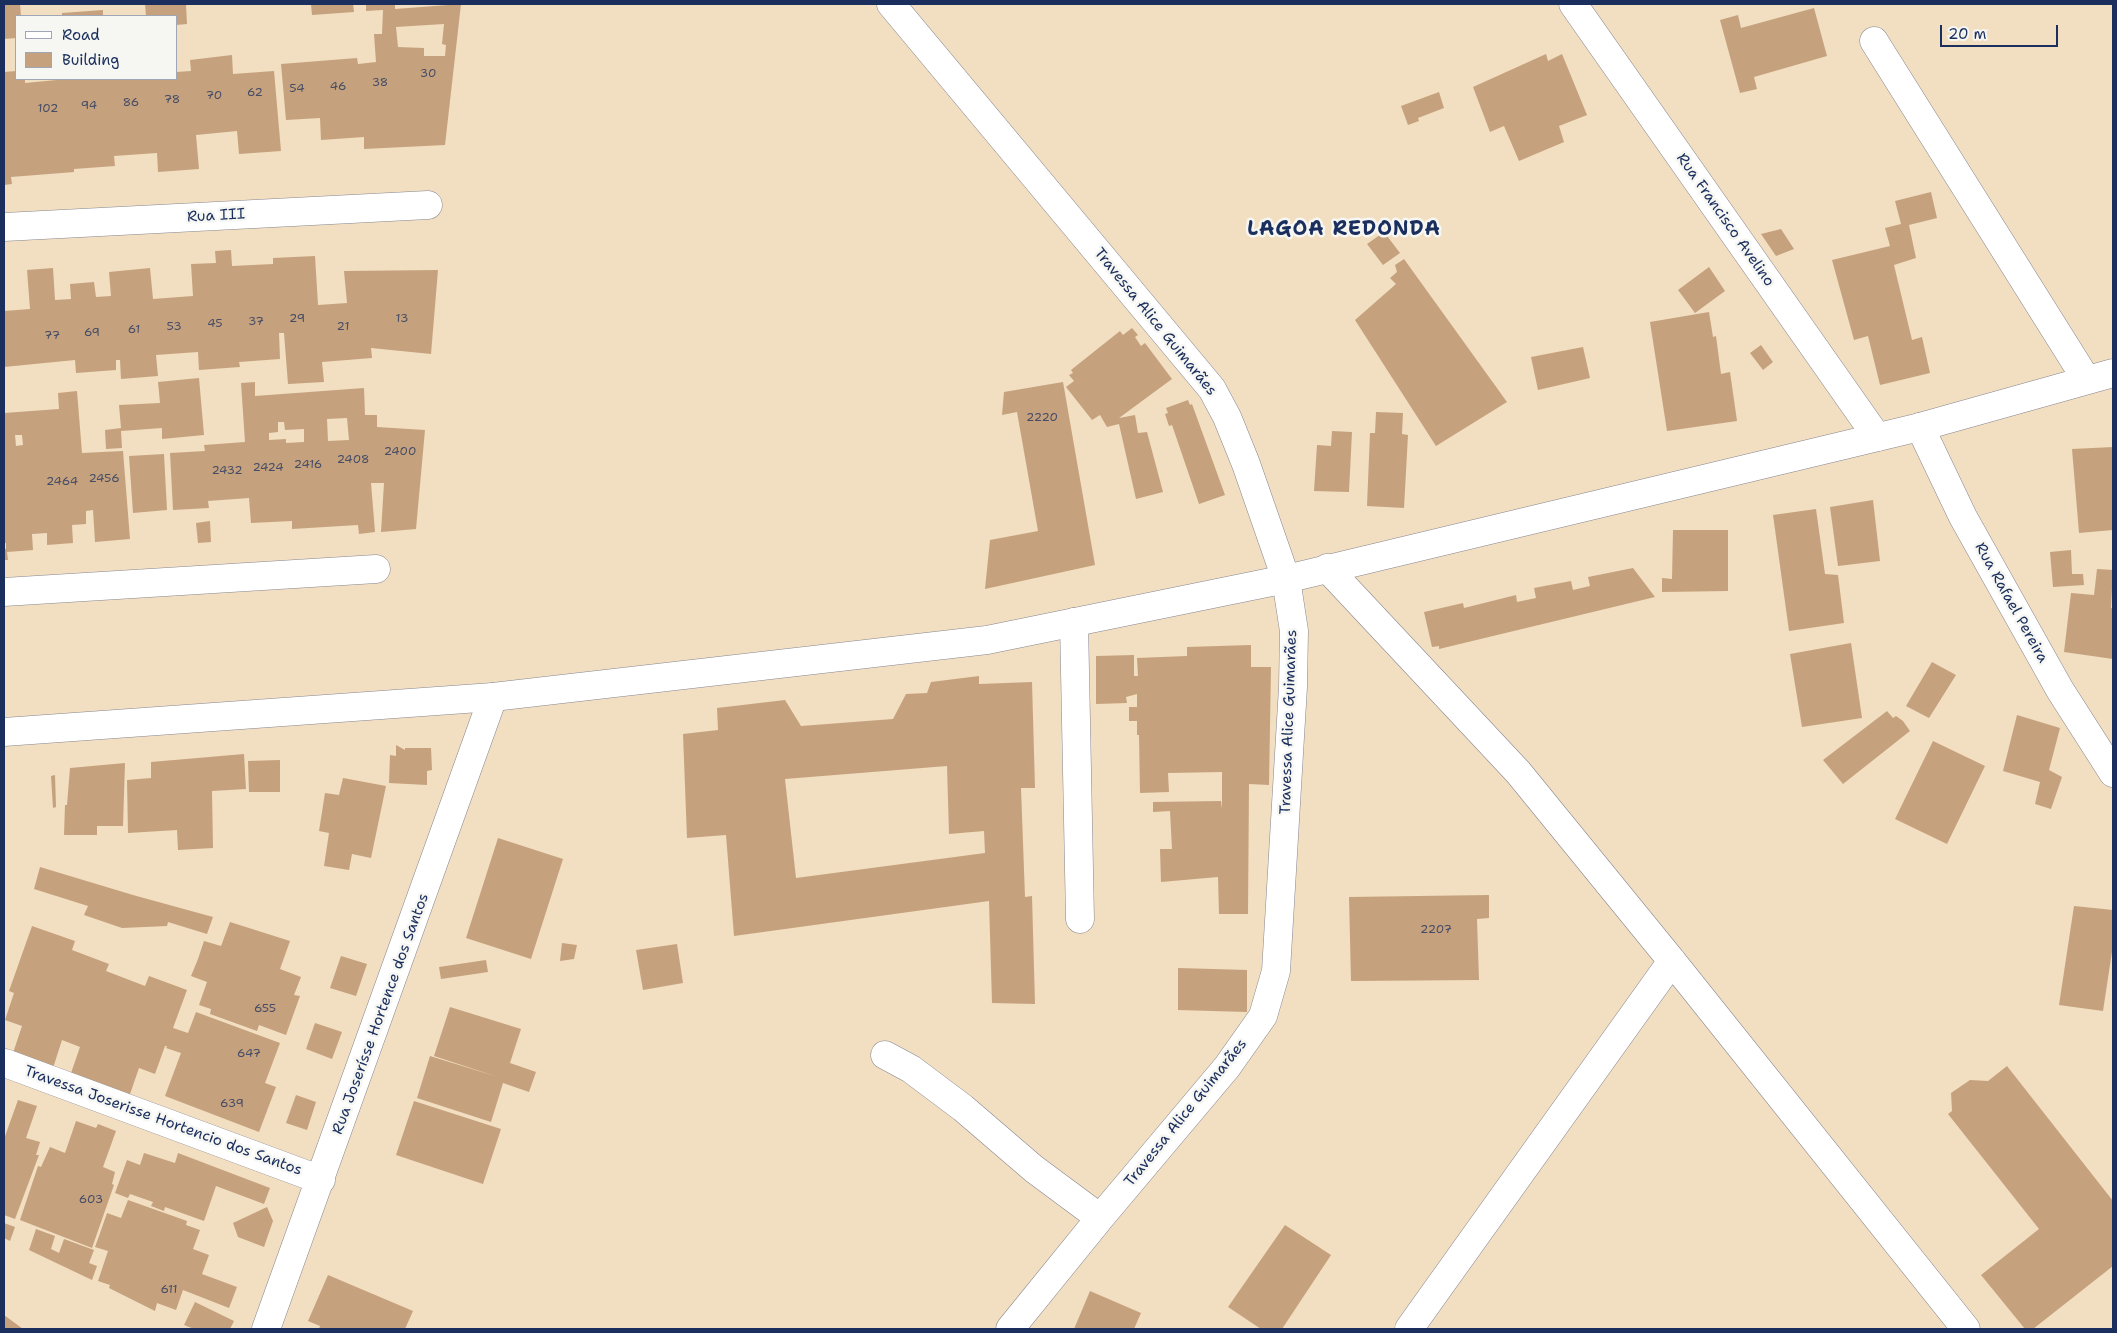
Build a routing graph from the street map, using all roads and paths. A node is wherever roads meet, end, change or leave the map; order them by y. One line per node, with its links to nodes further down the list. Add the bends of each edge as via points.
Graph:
1 (891, 4): 12 (street, Travessa Alice Guimarães, via 1212,389 1228,417)
2 (1573, 4): 9 (street, Rua Francisco Avelino)
3 (1874, 41): 7 (street)
4 (428, 205): 5 (street, Rua III)
5 (4, 227)
6 (2113, 372): 7 (street)
7 (2086, 379): 8 (street)
8 (1920, 427): 9 (street); 17 (street, Rua Rafael Pereira, via 1963,517 2060,690)
9 (1877, 437): 10 (street)
10 (1327, 568): 12 (street); 19 (street, via 1518,772)
11 (376, 569): 13 (street)
12 (1286, 579): 14 (street); 23 (street, Travessa Alice Guimarães, via 1294,631 1294,677 1276,971 1262,1016 1227,1067)
13 (4, 592)
14 (1074, 622): 15 (street, via 987,640); 18 (street)
15 (493, 697): 16 (street); 22 (street, Rua Joserísse Hortence dos Santos)
16 (4, 732)
17 (2113, 773)
18 (1080, 918)
19 (1672, 961): 26 (street); 27 (street)
20 (885, 1055): 23 (street, via 911,1069 963,1108 1034,1169)
21 (5, 1063): 22 (street, Travessa Joserisse Hortencio dos Santos)
22 (322, 1180): 24 (street, Rua Joserísse Hortence dos Santos)
23 (1100, 1218): 25 (street, Travessa Alice Guimarães)
24 (266, 1329)
25 (1010, 1329)
26 (1410, 1329)
27 (1966, 1329)

